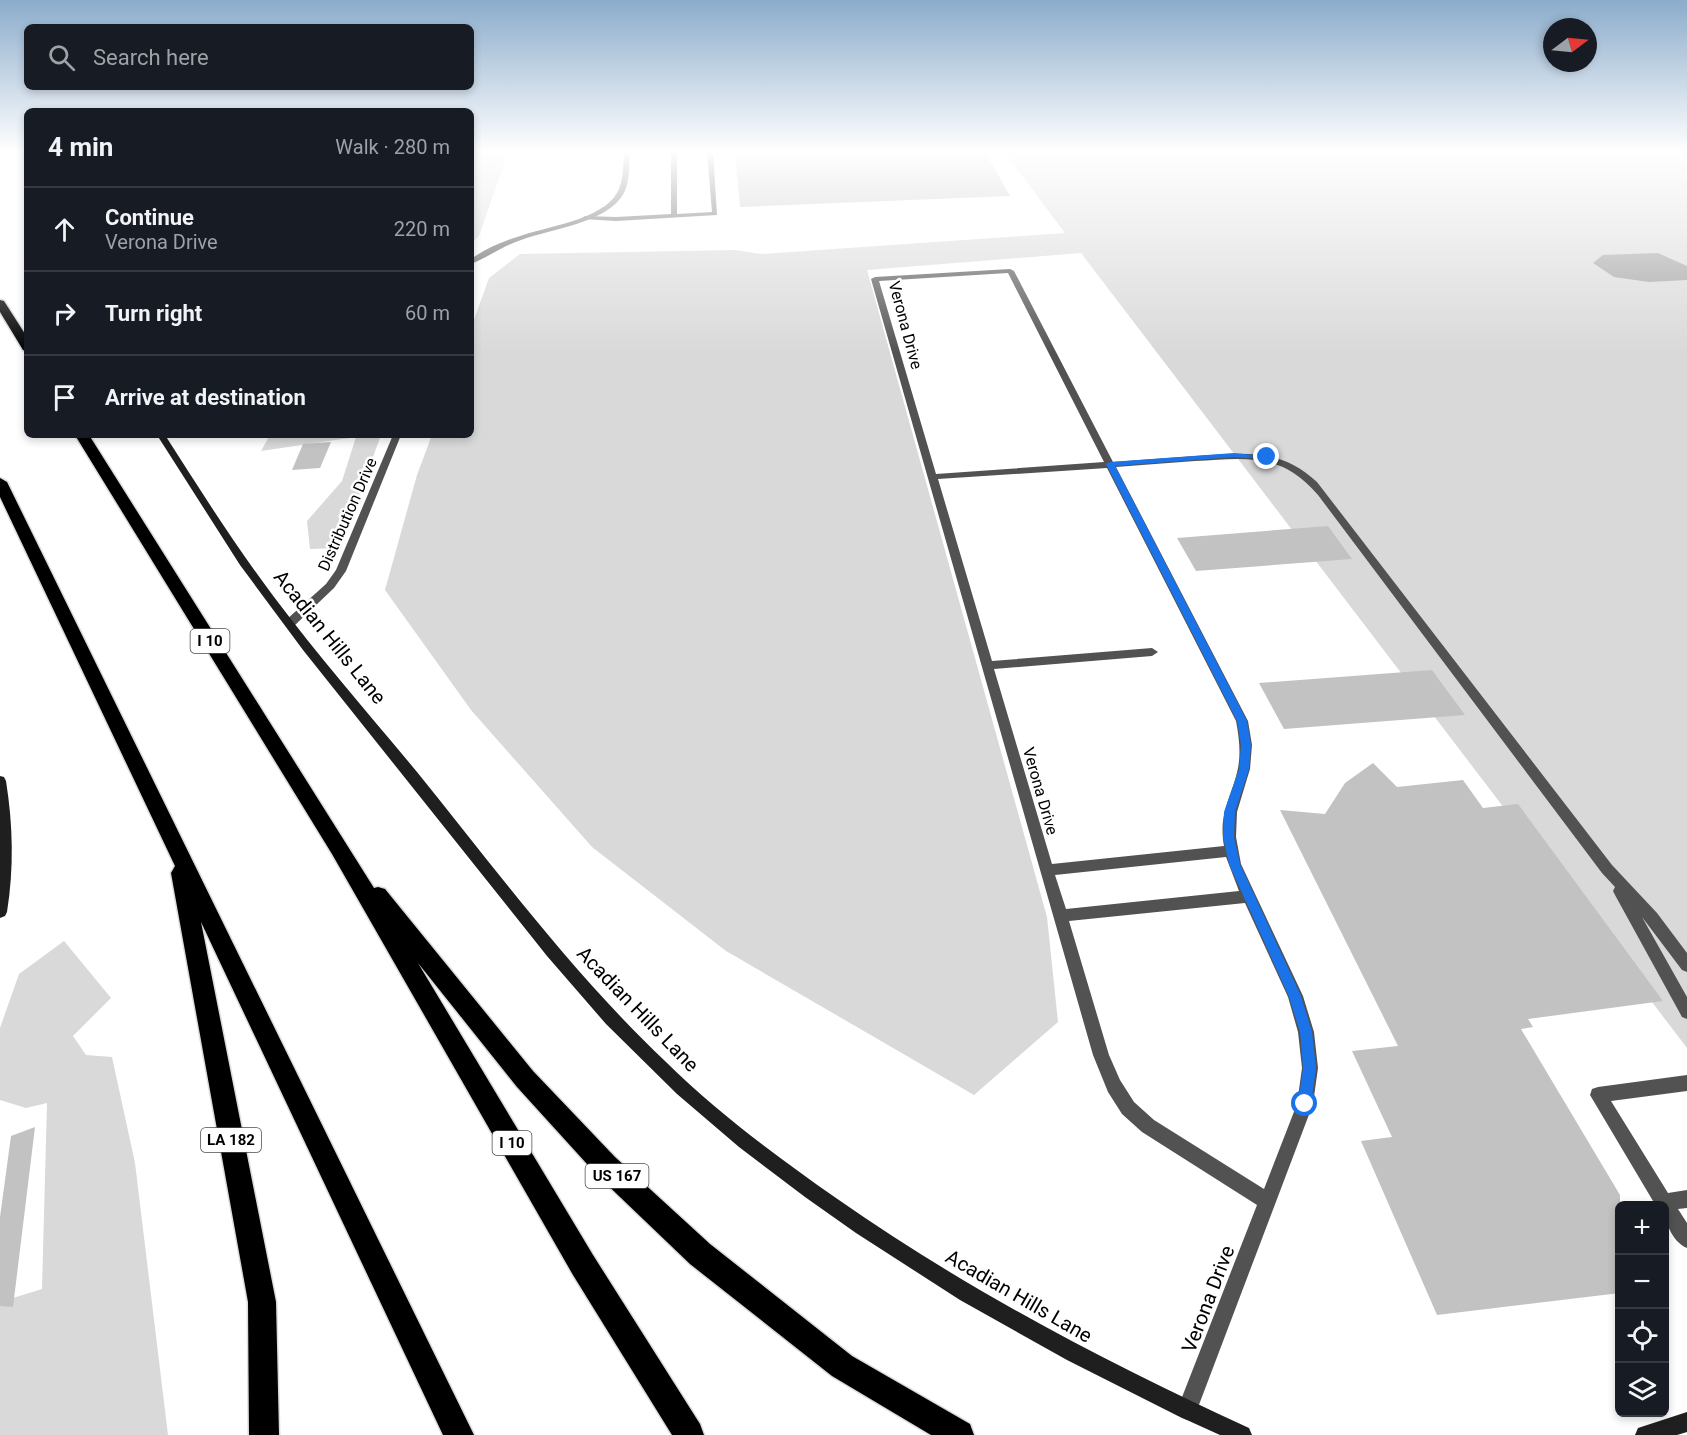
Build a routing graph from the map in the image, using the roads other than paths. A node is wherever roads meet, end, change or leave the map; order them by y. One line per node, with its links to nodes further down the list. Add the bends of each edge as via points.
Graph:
1 (582, 219): 2 (street, via 509,242)
2 (474, 260)
3 (0, 303): 4 (highway)
4 (24, 342)
5 (84, 438): 16 (highway, I 10)
6 (163, 438): 11 (street, Acadian Hills Lane, via 227,541)
7 (396, 438): 11 (street, Distribution Drive, via 341,571)
8 (1110, 464): 9 (street); 9 (street, Verona Drive, via 1010,271 875,279); 17 (street, Verona Drive, via 1242,721 1245,761 1230,812); 18 (street, via 1257,455 1289,464 1306,476)
9 (932, 477): 13 (street, Verona Drive)
10 (0, 482): 15 (highway)
11 (290, 623): 32 (street, Acadian Hills Lane, via 579,984 694,1099 759,1153 851,1220 980,1303 1086,1362)
12 (1152, 652): 13 (street)
13 (987, 666): 19 (street, Verona Drive)
14 (0, 781): 21 (street, via 7,823)
15 (177, 848): 34 (highway, LA 182, via 262,1302); 35 (highway)
16 (339, 848): 36 (highway, I 10, via 583,1265); 37 (highway, US 167, via 525,1079 606,1167 700,1254 842,1366)
17 (1232, 851): 19 (street); 20 (street, Verona Drive)
18 (1607, 869): 23 (street, via 1652,918); 24 (street)
19 (1047, 870): 22 (street, Verona Drive)
20 (1249, 896): 22 (street); 27 (street, Verona Drive, via 1295,996 1306,1032 1310,1068 1305,1104)
21 (0, 912)
22 (1061, 916): 27 (street, Verona Drive, via 1101,1055 1128,1108 1148,1126)
23 (1687, 965)
24 (1687, 1012)
25 (1687, 1083): 28 (street, via 1598,1095)
26 (1687, 1199): 29 (street)
27 (1267, 1201): 32 (street, Verona Drive)
28 (1663, 1201)
29 (1669, 1201)
30 (1669, 1210): 31 (street)
31 (1687, 1239)
32 (1187, 1410): 38 (street, Acadian Hills Lane)
33 (1687, 1422): 39 (street)
34 (264, 1435)
35 (459, 1435)
36 (689, 1435)
37 (959, 1435)
38 (1242, 1435)
39 (1645, 1435)

